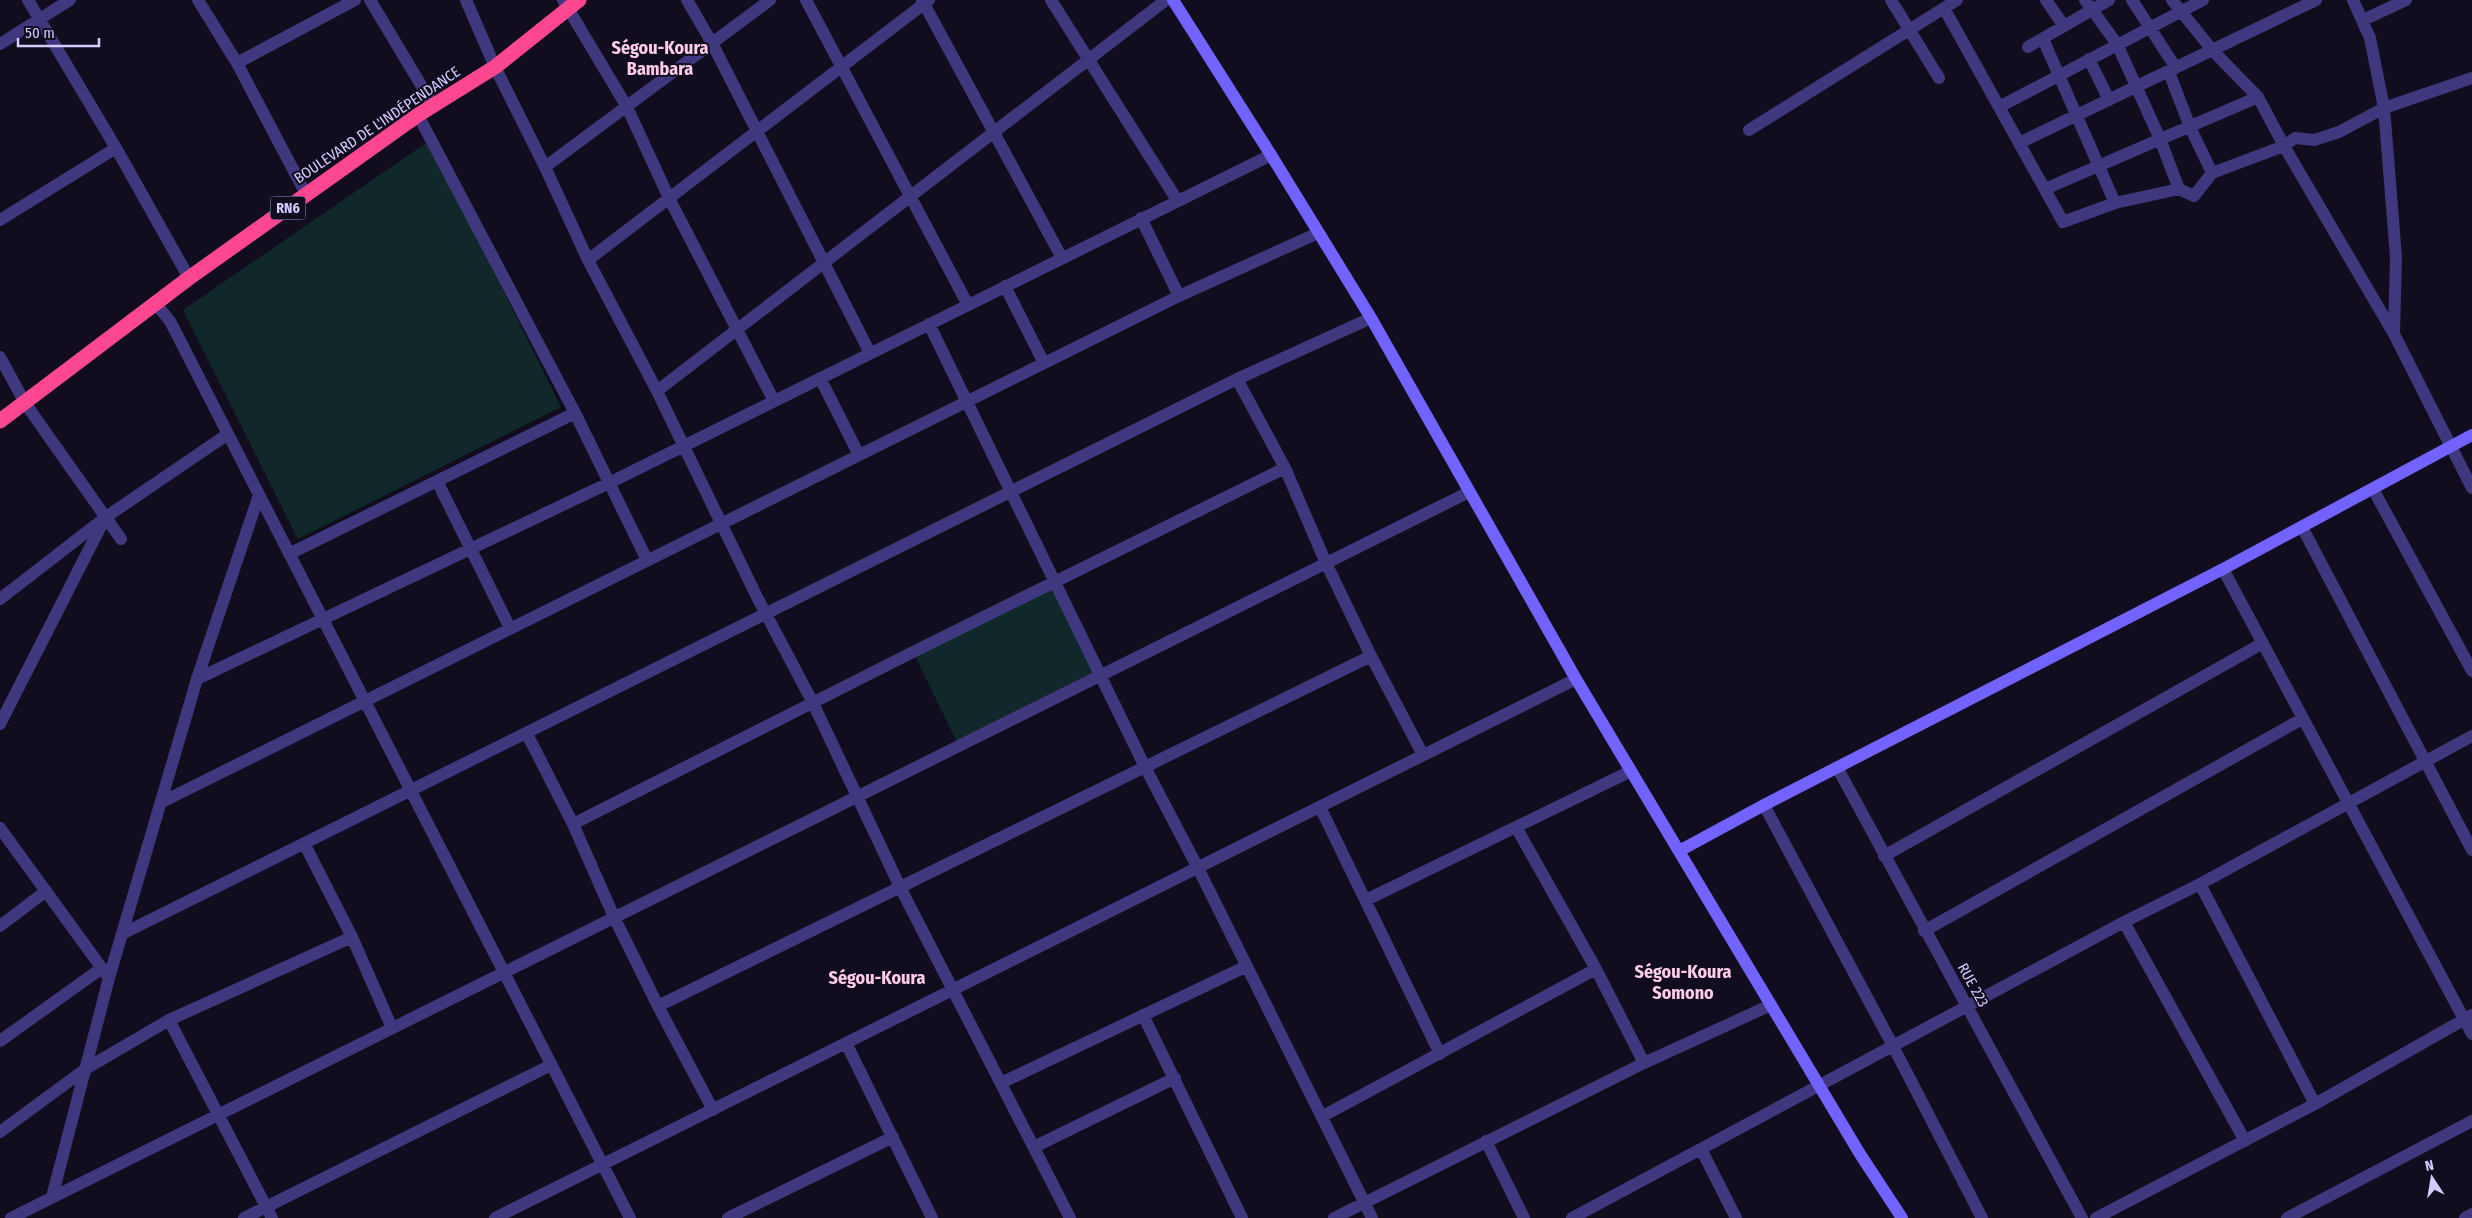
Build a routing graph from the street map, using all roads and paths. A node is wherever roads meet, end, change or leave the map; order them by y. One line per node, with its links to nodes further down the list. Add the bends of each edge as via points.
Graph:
1 (28, 0): 29 (street)
2 (70, 0): 29 (street)
3 (198, 0): 42 (street)
4 (355, 0): 42 (street)
5 (370, 0): 52 (street)
6 (466, 0): 43 (street)
7 (579, 0): 25 (highway, BOULEVARD DE L'INDÉPENDANCE / RN6)
8 (687, 0): 35 (street)
9 (770, 0): 35 (street)
10 (806, 0): 44 (street)
11 (1051, 0): 40 (street)
12 (1166, 0): 40 (street)
13 (1172, 0): 66 (street)
14 (1891, 0): 33 (street)
15 (1957, 0): 27 (street)
16 (2046, 0): 31 (street)
17 (2109, 0): 26 (street)
18 (2132, 0): 32 (street)
19 (2172, 0): 28 (street)
20 (2202, 0): 28 (street)
21 (2316, 0): 39 (street)
22 (2353, 0): 30 (street)
23 (2406, 0): 30 (street)
24 (925, 1): 44 (street); 61 (street)
25 (565, 5): 43 (highway, BOULEVARD DE L'INDÉPENDANCE / RN6); 53 (street)
26 (2089, 5): 31 (street); 37 (street)
27 (1944, 8): 33 (street); 54 (street)
28 (2180, 11): 32 (street); 39 (street)
29 (39, 19): 36 (street); 65 (street)
30 (2362, 20): 55 (street, via 2370,38)
31 (2064, 26): 34 (street)
32 (2149, 28): 37 (street); 45 (street)
33 (1909, 30): 47 (street); 59 (street)
34 (2044, 39): 38 (street); 46 (street)
35 (712, 43): 53 (street); 60 (street)
36 (0, 44)
37 (2117, 44): 41 (street); 49 (street)
38 (2028, 47)
39 (2213, 51): 45 (street); 50 (street)
40 (1088, 59): 61 (street); 75 (street)
41 (2089, 59): 46 (street); 51 (street)
42 (237, 63): 72 (street)
43 (495, 67): 52 (highway, BOULEVARD DE L'INDÉPENDANCE / RN6); 68 (street)
44 (841, 67): 60 (street); 73 (street)
45 (2173, 70): 49 (street); 58 (street)
46 (2059, 75): 54 (street); 57 (street)
47 (1939, 78)
48 (2472, 78): 55 (street)
49 (2137, 86): 51 (street); 62 (street)
50 (2258, 96): 58 (street); 64 (street)
51 (2109, 100): 57 (street)
52 (433, 105): 56 (highway, BOULEVARD DE L'INDÉPENDANCE / RN6)
53 (627, 107): 68 (street); 74 (street)
54 (1999, 107): 63 (street)
55 (2384, 108): 64 (street, via 2339,132 2314,140 2295,138); 91 (street, via 2396,257)
56 (418, 115): 72 (highway, BOULEVARD DE L'INDÉPENDANCE / RN6); 101 (street)
57 (2077, 115): 63 (street); 67 (street)
58 (2190, 127): 62 (street); 69 (street)
59 (1749, 130)
60 (757, 131): 74 (street); 82 (street)
61 (993, 132): 73 (street); 80 (street)
62 (2160, 139): 67 (street); 71 (street)
63 (2019, 143): 70 (street)
64 (2284, 146): 69 (street); 91 (street)
65 (116, 148): 78 (street); 83 (street)
66 (1271, 155): 75 (street); 79 (street)
67 (2099, 165): 70 (street); 76 (street)
68 (545, 167): 81 (street)
69 (2212, 173): 71 (street, via 2194,196)
70 (2045, 189): 76 (street, via 2063,222)
71 (2179, 189): 76 (street)
72 (306, 194): 83 (highway, BOULEVARD DE L'INDÉPENDANCE / RN6)
73 (910, 196): 82 (street); 87 (street)
74 (669, 198): 81 (street); 90 (street)
75 (1177, 200): 77 (street)
76 (2115, 203)
77 (1141, 218): 80 (street); 85 (street)
78 (0, 220)
79 (1318, 233): 85 (street); 88 (street)
80 (1062, 258): 84 (street)
81 (588, 260): 97 (street)
82 (824, 263): 90 (street); 92 (street)
83 (189, 278): 86 (highway, BOULEVARD DE L'INDÉPENDANCE / RN6)
84 (1005, 286): 87 (street); 94 (street)
85 (1179, 296): 94 (street)
86 (156, 304): 100 (highway, BOULEVARD DE L'INDÉPENDANCE / RN6); 103 (street, via 170,321)
87 (968, 305): 89 (street)
88 (1371, 318): 96 (street); 114 (street)
89 (929, 324): 92 (street); 99 (street)
90 (737, 329): 97 (street); 98 (street)
91 (2394, 334): 106 (street)
92 (870, 353): 95 (street)
93 (0, 357): 100 (street)
94 (1044, 363): 99 (street)
95 (820, 378): 98 (street); 107 (street)
96 (1238, 379): 108 (street); 113 (street)
97 (657, 391): 105 (street)
98 (774, 401): 105 (street)
99 (967, 401): 107 (street); 113 (street)
100 (25, 402): 102 (highway, BOULEVARD DE L'INDÉPENDANCE / RN6); 116 (street)
101 (575, 413): 109 (street); 110 (street)
102 (0, 421)
103 (228, 434): 115 (street); 116 (street)
104 (2472, 435): 106 (street)
105 (684, 446): 110 (street); 117 (street)
106 (2451, 447): 111 (street); 112 (street)
107 (859, 455): 117 (street)
108 (1284, 468): 123 (street); 125 (street)
109 (437, 481): 120 (street); 121 (street)
110 (609, 483): 120 (street); 122 (street)
111 (2472, 488)
112 (2373, 489): 118 (street); 132 (street)
113 (1012, 492): 125 (street); 127 (street)
114 (1469, 492): 123 (street); 135 (street)
115 (259, 495): 121 (street); 134 (street)
116 (106, 518): 119 (street); 126 (street); 139 (street)
117 (722, 523): 122 (street); 127 (street)
118 (2302, 527): 124 (street); 143 (street)
119 (121, 539)
120 (470, 550): 128 (street); 129 (street)
121 (289, 554): 128 (street)
122 (647, 560): 129 (street)
123 (1326, 563): 131 (street); 133 (street)
124 (2223, 569): 130 (street); 145 (street)
125 (1054, 582): 133 (street); 137 (street)
126 (0, 598)
127 (766, 614): 137 (street); 140 (street)
128 (323, 619): 134 (street); 136 (street)
129 (510, 628): 136 (street)
130 (2262, 643): 138 (street); 159 (street)
131 (1371, 656): 142 (street); 144 (street)
132 (2472, 670)
133 (1100, 675): 144 (street); 148 (street)
134 (196, 679): 149 (street)
135 (1576, 679): 142 (street); 146 (street)
136 (364, 700): 147 (street); 149 (street)
137 (813, 702): 148 (street); 153 (street)
138 (2302, 719): 150 (street); 168 (street)
139 (0, 724)
140 (526, 734): 147 (street); 153 (street)
141 (2472, 736): 143 (street)
142 (1424, 756): 152 (street)
143 (2425, 761): 150 (street); 157 (street)
144 (1145, 767): 160 (street); 162 (street)
145 (1837, 767): 151 (street); 159 (street, RUE 223)
146 (1631, 771): 154 (street); 158 (street)
147 (411, 791): 156 (street); 174 (street)
148 (856, 797): 162 (street); 165 (street)
149 (162, 802): 169 (street)
150 (2348, 802): 161 (street); 180 (street)
151 (1764, 805): 158 (street); 186 (street)
152 (1320, 807): 160 (street); 164 (street)
153 (573, 824): 165 (street)
154 (1516, 827): 164 (street); 172 (street)
155 (0, 828): 163 (street)
156 (305, 845): 169 (street); 170 (street)
157 (2472, 850)
158 (1679, 851): 176 (street)
159 (1884, 856): 168 (street, RUE 223)
160 (1198, 868): 171 (street); 175 (street)
161 (2200, 884): 166 (street); 194 (street)
162 (900, 887): 175 (street); 177 (street)
163 (46, 891): 167 (street); 173 (street)
164 (1366, 900): 187 (street)
165 (614, 918): 174 (street); 177 (street)
166 (2124, 922): 178 (street); 201 (street)
167 (0, 926)
168 (1924, 931): 178 (street, RUE 223)
169 (122, 934): 173 (street)
170 (352, 937): 181 (street); 182 (street)
171 (1247, 966): 179 (street); 197 (street)
172 (1596, 969): 187 (street); 188 (street)
173 (105, 973): 184 (street); 190 (street)
174 (504, 974): 182 (street); 189 (street)
175 (954, 989): 185 (street); 192 (street)
176 (1771, 1005): 188 (street); 193 (street)
177 (658, 1006): 195 (street)
178 (1967, 1006): 186 (street); 225 (street, RUE 223)
179 (1143, 1015): 191 (street); 192 (street)
180 (2468, 1017): 183 (street); 194 (street)
181 (169, 1020): 190 (street); 196 (street)
182 (392, 1028): 196 (street)
183 (2472, 1034)
184 (0, 1041)
185 (846, 1043): 195 (street); 200 (street)
186 (1893, 1046): 193 (street); 224 (street)
187 (1440, 1054): 197 (street)
188 (1644, 1062): 202 (street)
189 (551, 1065): 205 (street); 208 (street)
190 (87, 1068): 199 (street); 206 (street)
191 (1175, 1078): 203 (street); 217 (street)
192 (1001, 1083): 203 (street)
193 (1820, 1086): 204 (street); 223 (street)
194 (2315, 1104): 201 (street)
195 (713, 1110): 205 (street)
196 (219, 1114): 206 (street); 208 (street)
197 (1323, 1116): 207 (street)
198 (2472, 1120): 227 (street)
199 (0, 1132)
200 (893, 1137): 214 (street); 215 (street)
201 (2245, 1141): 226 (street)
202 (1486, 1142): 207 (street); 220 (street)
203 (1034, 1147): 216 (street)
204 (1701, 1148): 221 (street); 222 (street)
205 (602, 1165): 212 (street); 213 (street)
206 (52, 1197): 210 (street)
207 (1365, 1203): 218 (street); 219 (street)
208 (269, 1213): 211 (street)
209 (2472, 1214): 228 (street)
210 (11, 1218)
211 (244, 1218)
212 (495, 1218)
213 (630, 1218)
214 (728, 1218)
215 (932, 1218)
216 (1070, 1218)
217 (1242, 1218)
218 (1334, 1218)
219 (1372, 1218)
220 (1524, 1218)
221 (1572, 1218)
222 (1736, 1218)
223 (1902, 1218)
224 (1982, 1218)
225 (2082, 1218)
226 (2096, 1218)
227 (2287, 1218)
228 (2465, 1218)

